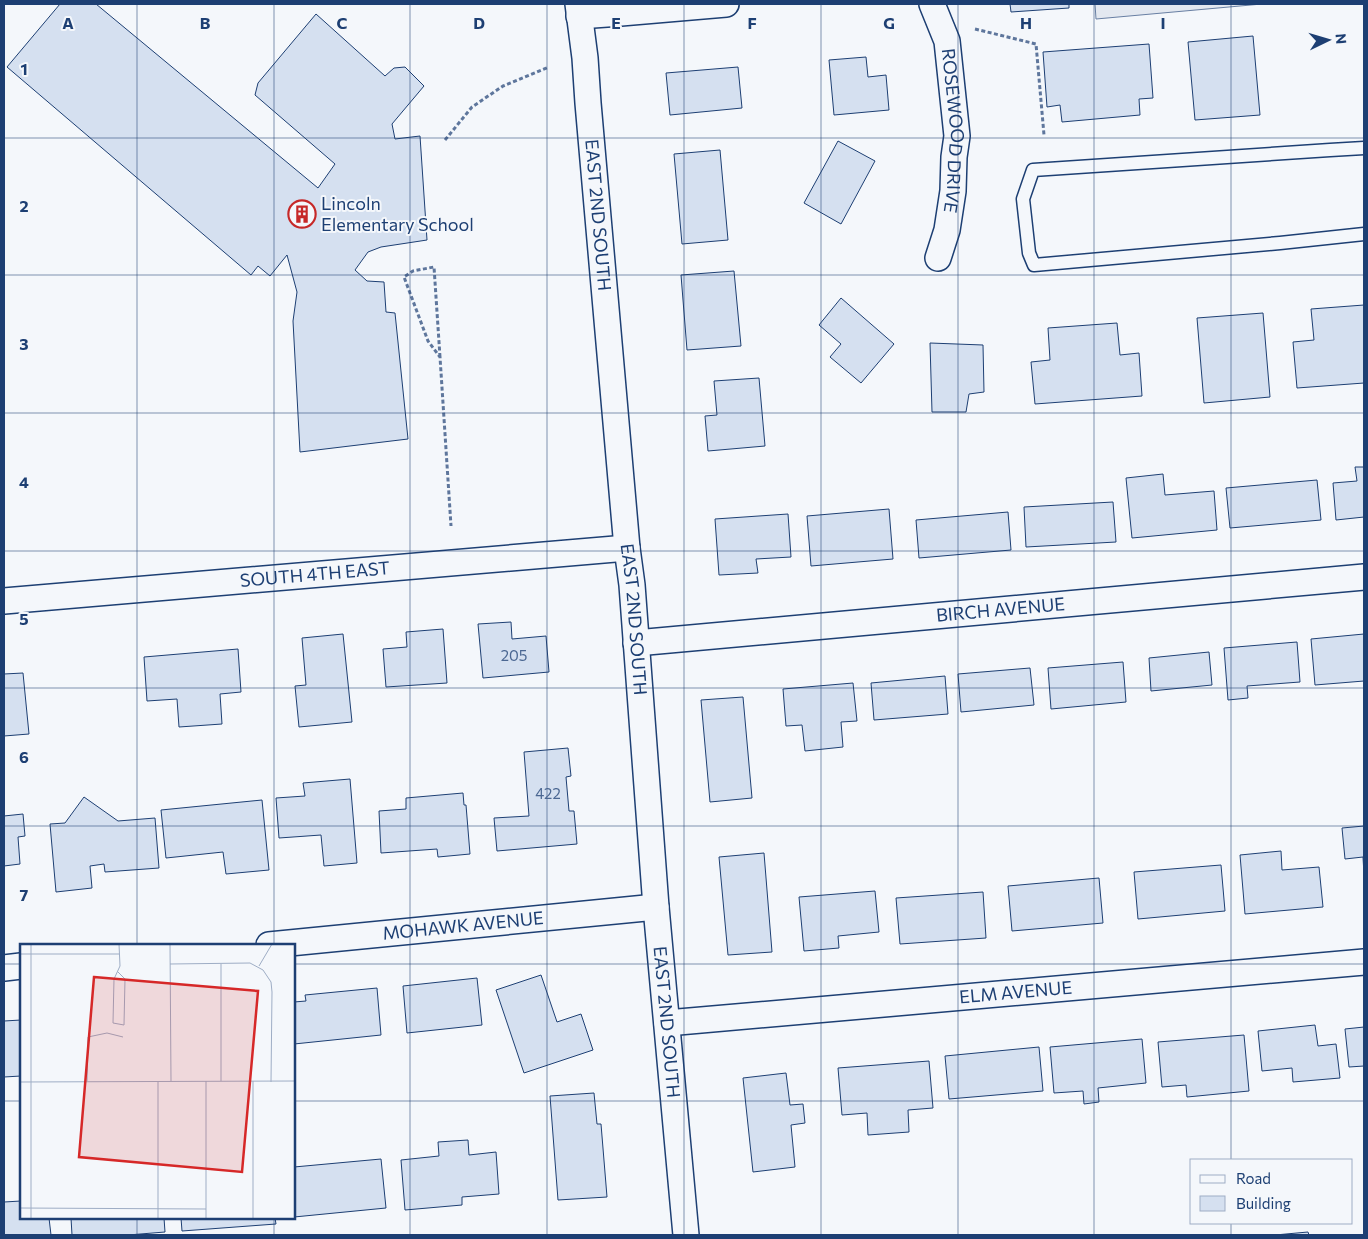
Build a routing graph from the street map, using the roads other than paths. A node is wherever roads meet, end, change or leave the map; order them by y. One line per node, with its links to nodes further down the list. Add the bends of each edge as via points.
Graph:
1 (726, 4): 3 (street, via 621,13)
2 (932, 4): 6 (street, ROSEWOOD DRIVE, via 947,42 957,136 952,200)
3 (578, 10): 7 (street, EAST 2ND SOUTH, via 585,58)
4 (1364, 148): 5 (lane, via 1033,170 1023,199 1029,252 1034,265)
5 (1364, 234)
6 (938, 258)
7 (627, 548): 9 (street, SOUTH 4TH EAST); 10 (street, EAST 2ND SOUTH)
8 (1364, 577): 10 (street, BIRCH AVENUE)
9 (4, 601)
10 (636, 644): 11 (street, EAST 2ND SOUTH)
11 (656, 907): 12 (street, MOHAWK AVENUE); 16 (street, EAST 2ND SOUTH)
12 (279, 944)
13 (1364, 962): 16 (street, ELM AVENUE)
14 (20, 966): 15 (street)
15 (4, 968)
16 (667, 1022): 17 (street, EAST 2ND SOUTH)
17 (686, 1235)

